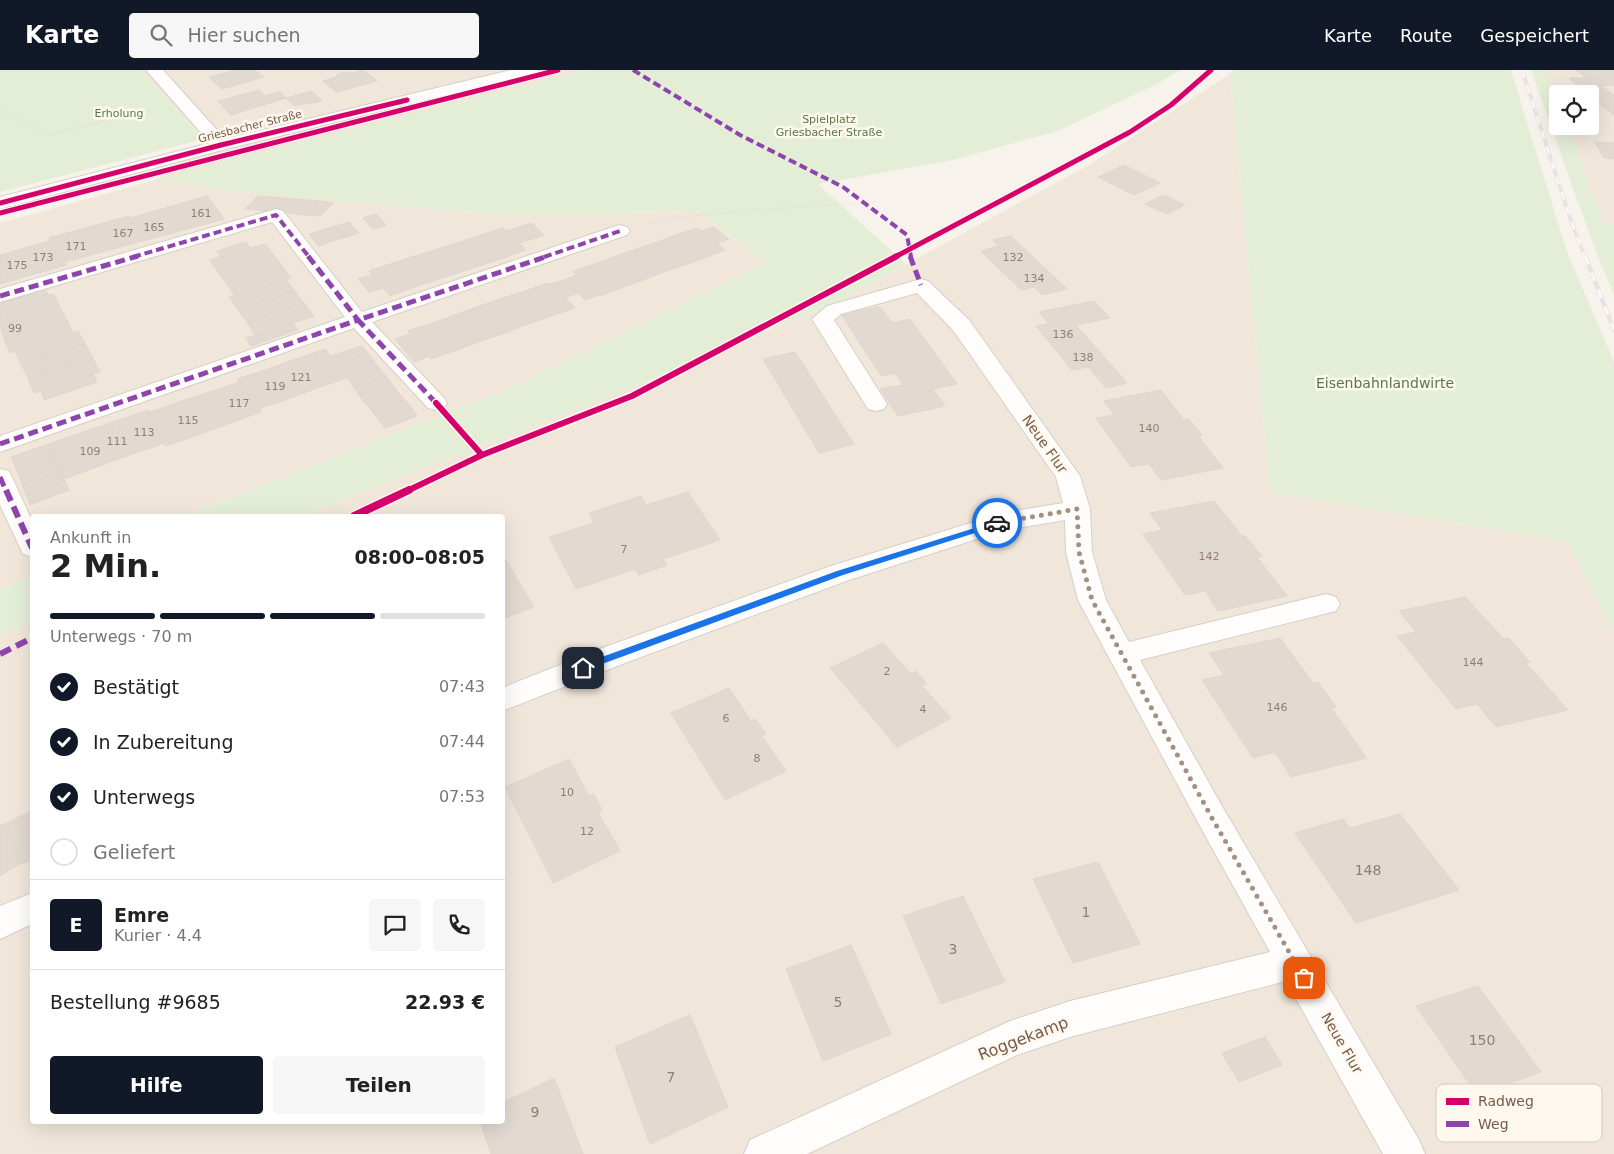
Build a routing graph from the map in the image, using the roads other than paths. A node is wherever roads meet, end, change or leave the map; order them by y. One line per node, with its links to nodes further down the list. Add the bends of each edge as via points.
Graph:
1 (154, 70): 3 (street)
2 (531, 70): 3 (street, Griesbacher Straße)
3 (221, 145): 4 (street, Griesbacher Straße)
4 (0, 203)
5 (620, 231): 7 (street)
6 (0, 296): 7 (street, via 276,215)
7 (358, 320): 8 (street); 10 (street)
8 (436, 402)
9 (876, 404): 12 (street, Neue Flur, via 823,319 834,310 921,285 962,325 1068,476)
10 (0, 444)
11 (0, 477): 13 (street)
12 (1077, 509): 15 (street, Neue Flur, via 1079,552 1092,600); 16 (street, via 1003,522 840,573)
13 (30, 544)
14 (1326, 604): 15 (street)
15 (1122, 654): 19 (street, Neue Flur)
16 (505, 699)
17 (30, 909): 18 (street)
18 (0, 923)
19 (1295, 962): 20 (street, Roggekamp, via 1070,1019 1010,1039); 21 (street, Neue Flur)
20 (764, 1154)
21 (1405, 1154)

